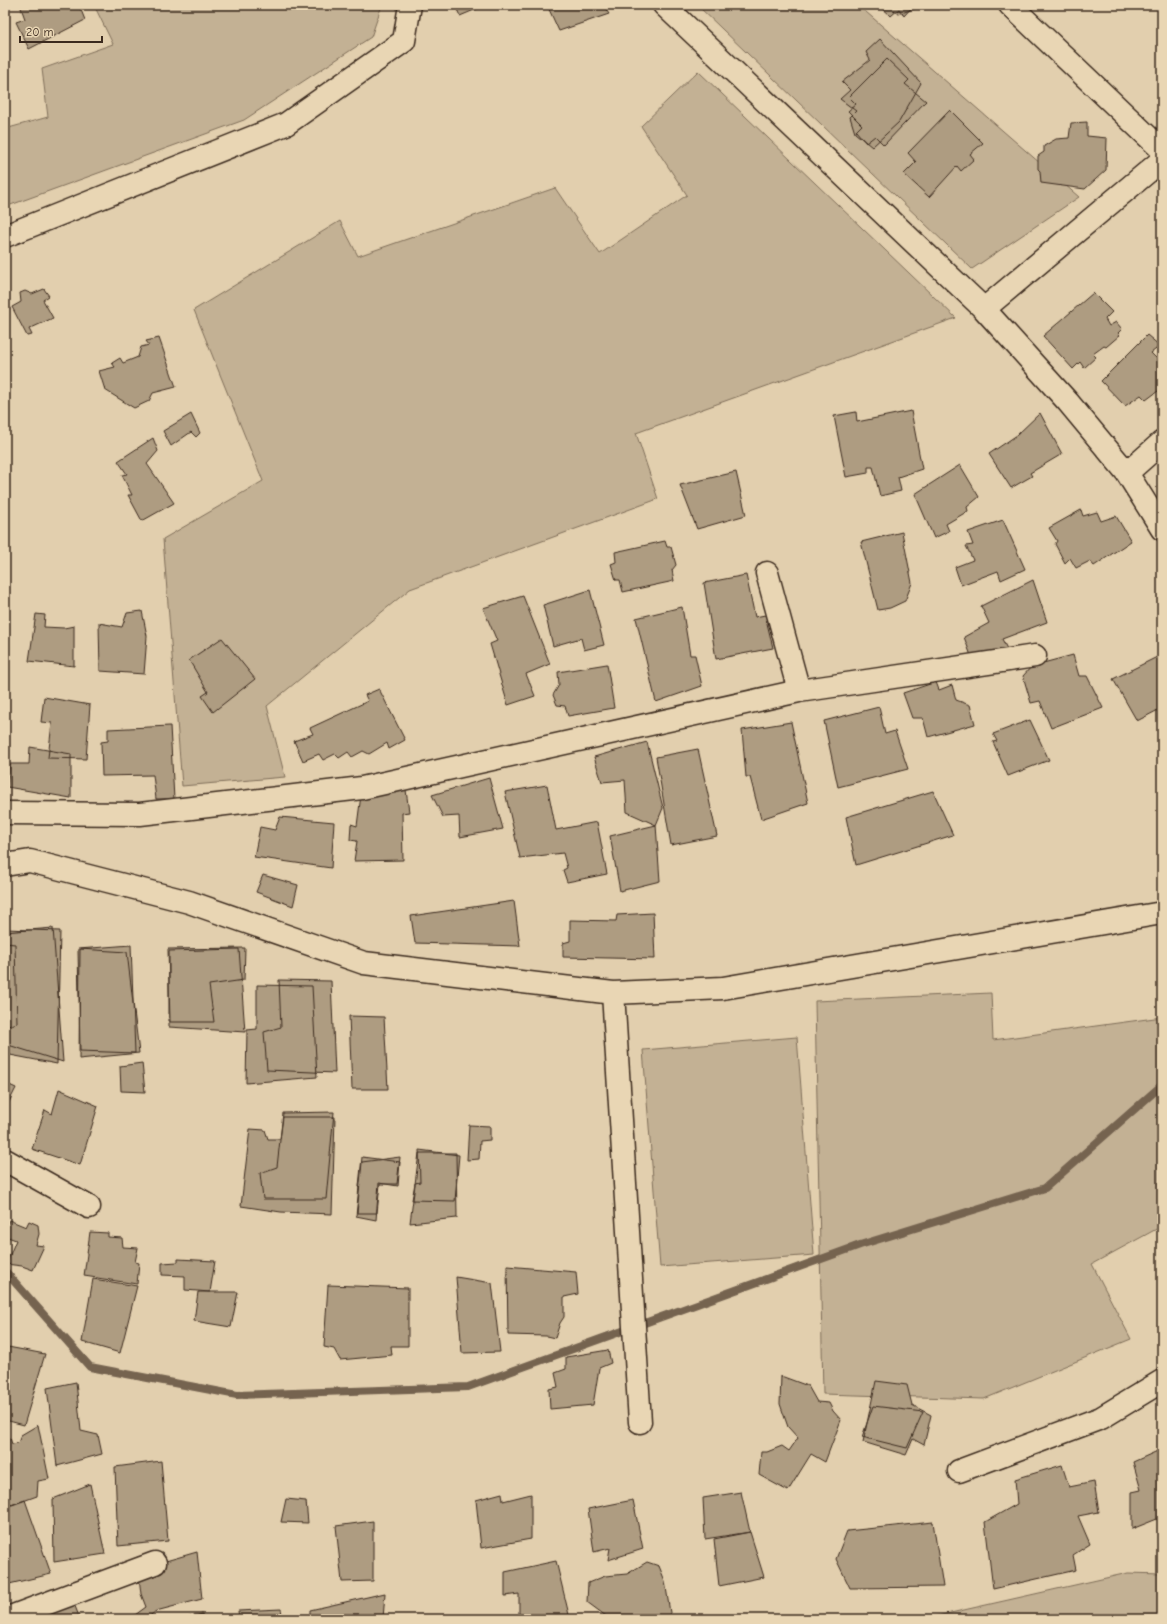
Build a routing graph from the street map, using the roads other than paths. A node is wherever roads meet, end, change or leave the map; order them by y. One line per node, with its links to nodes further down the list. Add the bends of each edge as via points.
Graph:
1 (410, 5): 6 (street, via 404,41 286,124)
2 (664, 5): 7 (street)
3 (1010, 5): 4 (street)
4 (1162, 150)
5 (1162, 160): 7 (street)
6 (5, 236)
7 (984, 309): 9 (street, via 1068,402)
8 (1162, 442): 9 (street)
9 (1127, 473): 10 (street)
10 (1162, 530)
11 (767, 573): 13 (street)
12 (1035, 656): 13 (street)
13 (799, 691): 14 (street, via 362,788 140,814)
14 (5, 813)
15 (5, 865): 17 (street, via 30,861 189,902 364,963)
16 (1162, 913): 17 (street, via 723,988)
17 (612, 994): 21 (street)
18 (5, 1160): 19 (street)
19 (89, 1207)
20 (1162, 1381): 22 (street, via 1101,1418)
21 (640, 1422)
22 (959, 1471)
23 (155, 1563): 24 (street)
24 (5, 1619)

